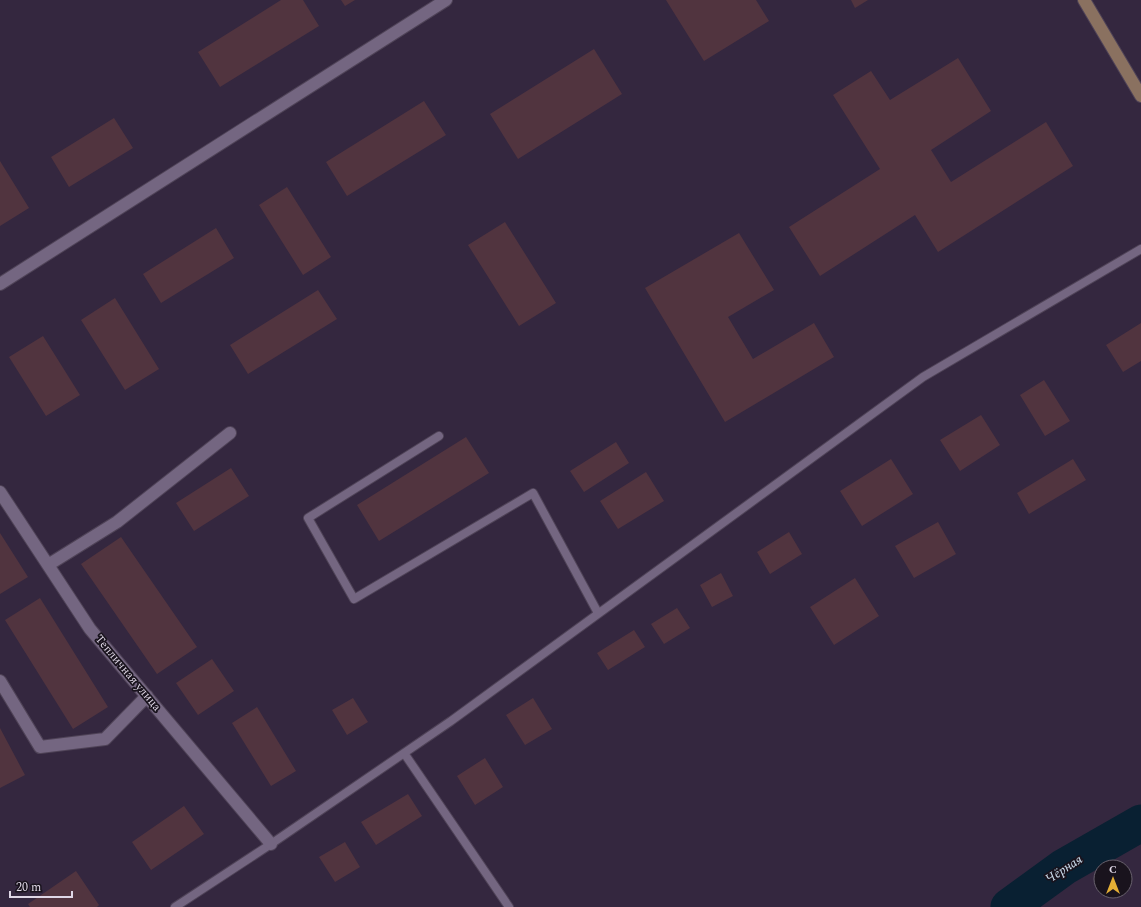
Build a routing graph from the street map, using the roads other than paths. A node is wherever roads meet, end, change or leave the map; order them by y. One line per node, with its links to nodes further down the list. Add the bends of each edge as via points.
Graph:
1 (446, 0): 5 (street)
2 (1084, 0): 3 (street)
3 (1141, 96)
4 (1141, 249): 10 (lane, via 923,377)
5 (0, 284)
6 (230, 433): 9 (street, via 117,522)
7 (439, 436): 10 (lane, via 308,518 354,599 533,493)
8 (0, 492): 9 (street, Тепличная улица)
9 (48, 565): 12 (street, Тепличная улица, via 90,629)
10 (598, 613): 13 (lane)
11 (0, 681): 12 (street, via 40,747 105,739)
12 (147, 696): 14 (street, Тепличная улица)
13 (404, 753): 14 (lane); 16 (lane)
14 (272, 844): 15 (lane)
15 (175, 907)
16 (509, 907)

